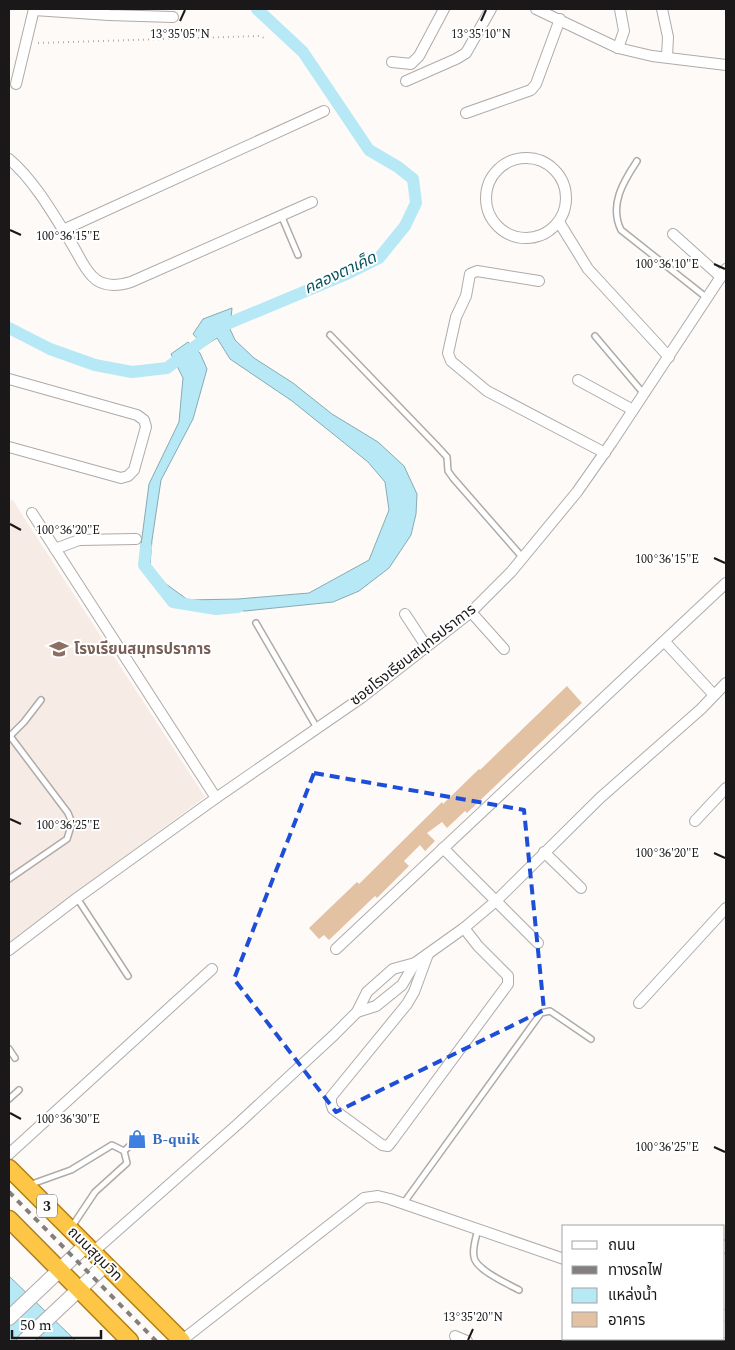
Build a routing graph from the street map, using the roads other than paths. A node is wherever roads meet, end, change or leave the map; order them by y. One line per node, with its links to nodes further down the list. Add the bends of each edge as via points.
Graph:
1 (34, 9): 7 (street); 14 (street)
2 (444, 9): 11 (street, via 419,56 411,64)
3 (491, 9): 13 (street, via 466,52)
4 (536, 9): 8 (street)
5 (620, 9): 9 (street, via 624,31)
6 (662, 9): 10 (street, via 668,37)
7 (173, 17)
8 (560, 19): 9 (street); 16 (street, via 531,90)
9 (618, 48): 10 (street)
10 (667, 57): 12 (street)
11 (392, 62)
12 (726, 65)
13 (406, 81)
14 (16, 84)
15 (324, 111): 22 (street)
16 (466, 114)
17 (9, 159): 22 (street, via 26,176)
18 (637, 161): 27 (lane, via 618,196 617,220 621,230)
19 (312, 202): 20 (street)
20 (280, 215): 22 (street, via 118,286 107,285 92,277); 24 (lane)
21 (559, 222): 21 (street, via 566,202 565,187 559,174 548,164 534,158 519,158 504,163 493,174 485,202 498,229 525,240 540,237); 30 (street, via 588,269)
22 (63, 230)
23 (673, 234): 25 (street)
24 (298, 255)
25 (724, 273): 27 (street, ซอยโรงเรียนสมุทรปราการ)
26 (539, 281): 36 (street, via 478,272 470,274 448,353 451,361 487,390)
27 (707, 298): 30 (street, ซอยโรงเรียนสมุทรปราการ)
28 (330, 335): 40 (lane, via 436,445 447,458 448,471 453,478)
29 (595, 336): 33 (lane)
30 (669, 357): 33 (street, ซอยโรงเรียนสมุทรปราการ)
31 (9, 379): 35 (street, via 137,415 144,420 146,427 134,470 121,478)
32 (578, 380): 34 (street)
33 (644, 394): 34 (street, ซอยโรงเรียนสมุทรปราการ)
34 (633, 410): 36 (street, ซอยโรงเรียนสมุทรปราการ)
35 (9, 447)
36 (605, 453): 40 (street, ซอยโรงเรียนสมุทรปราการ)
37 (32, 513): 39 (street)
38 (136, 539): 39 (street, via 79,540)
39 (55, 549): 54 (street)
40 (523, 558): 42 (street, ซอยโรงเรียนสมุทรปราการ)
41 (726, 584): 45 (street)
42 (471, 612): 46 (street, ซอยโรงเรียนสมุทรปราการ); 47 (street)
43 (405, 614): 46 (street)
44 (256, 623): 51 (lane)
45 (665, 642): 49 (street); 56 (street)
46 (426, 646): 51 (street, ซอยโรงเรียนสมุทรปราการ)
47 (504, 649)
48 (726, 683): 49 (street)
49 (714, 695): 57 (street)
50 (41, 700): 52 (lane)
51 (317, 729): 54 (street, ซอยโรงเรียนสมุทรปราการ)
52 (9, 737): 58 (lane, via 72,822 67,839)
53 (726, 788): 55 (street)
54 (216, 798): 60 (street, ซอยโรงเรียนสมุทรปราการ)
55 (695, 822)
56 (443, 848): 61 (street); 65 (street)
57 (544, 852): 59 (street); 61 (street)
58 (9, 879)
59 (581, 888)
60 (77, 898): 66 (street, ซอยโรงเรียนสมุทรปราการ); 70 (lane)
61 (496, 901): 63 (street); 64 (street)
62 (726, 908): 71 (street)
63 (464, 928): 67 (street); 67 (street, via 508,976 508,984 392,1141 388,1146 382,1146 333,1109 331,1097 407,1004)
64 (538, 943)
65 (336, 949)
66 (9, 950)
67 (428, 954): 68 (street)
68 (415, 963): 72 (street, via 402,984 376,1006); 72 (street, via 393,969 366,992)
69 (212, 969): 80 (street)
70 (128, 976)
71 (639, 1003)
72 (357, 1012): 87 (street, via 239,1123)
73 (591, 1038): 83 (lane, via 550,1011 541,1014)
74 (9, 1049): 75 (lane)
75 (15, 1058)
76 (19, 1090): 77 (lane)
77 (9, 1099)
78 (135, 1141): 79 (lane)
79 (124, 1151): 82 (lane, via 112,1145 71,1170); 85 (lane, via 127,1162 95,1192)
80 (9, 1154)
81 (9, 1168): 82 (highway, ถนนสุขุมวิท / 3)
82 (26, 1186): 85 (highway, ถนนสุขุมวิท / 3)
83 (403, 1204): 86 (street); 97 (street, via 378,1196 364,1198)
84 (9, 1219): 90 (highway, 3)
85 (70, 1229): 87 (highway, ถนนสุขุมวิท / 3)
86 (478, 1230): 88 (street); 92 (lane, via 474,1259 481,1268)
87 (89, 1248): 89 (highway, ถนนสุขุมวิท / 3); 90 (main road)
88 (562, 1258)
89 (106, 1265): 91 (main road); 97 (highway, ถนนสุขุมวิท / 3)
90 (59, 1270): 91 (highway, 3); 93 (main road)
91 (78, 1290): 95 (main road); 96 (highway, 3)
92 (518, 1290)
93 (9, 1318)
94 (455, 1336): 98 (street)
95 (24, 1341)
96 (130, 1341)
97 (181, 1341)
98 (467, 1341)
99 (716, 1341): 100 (lane)
100 (725, 1341)

